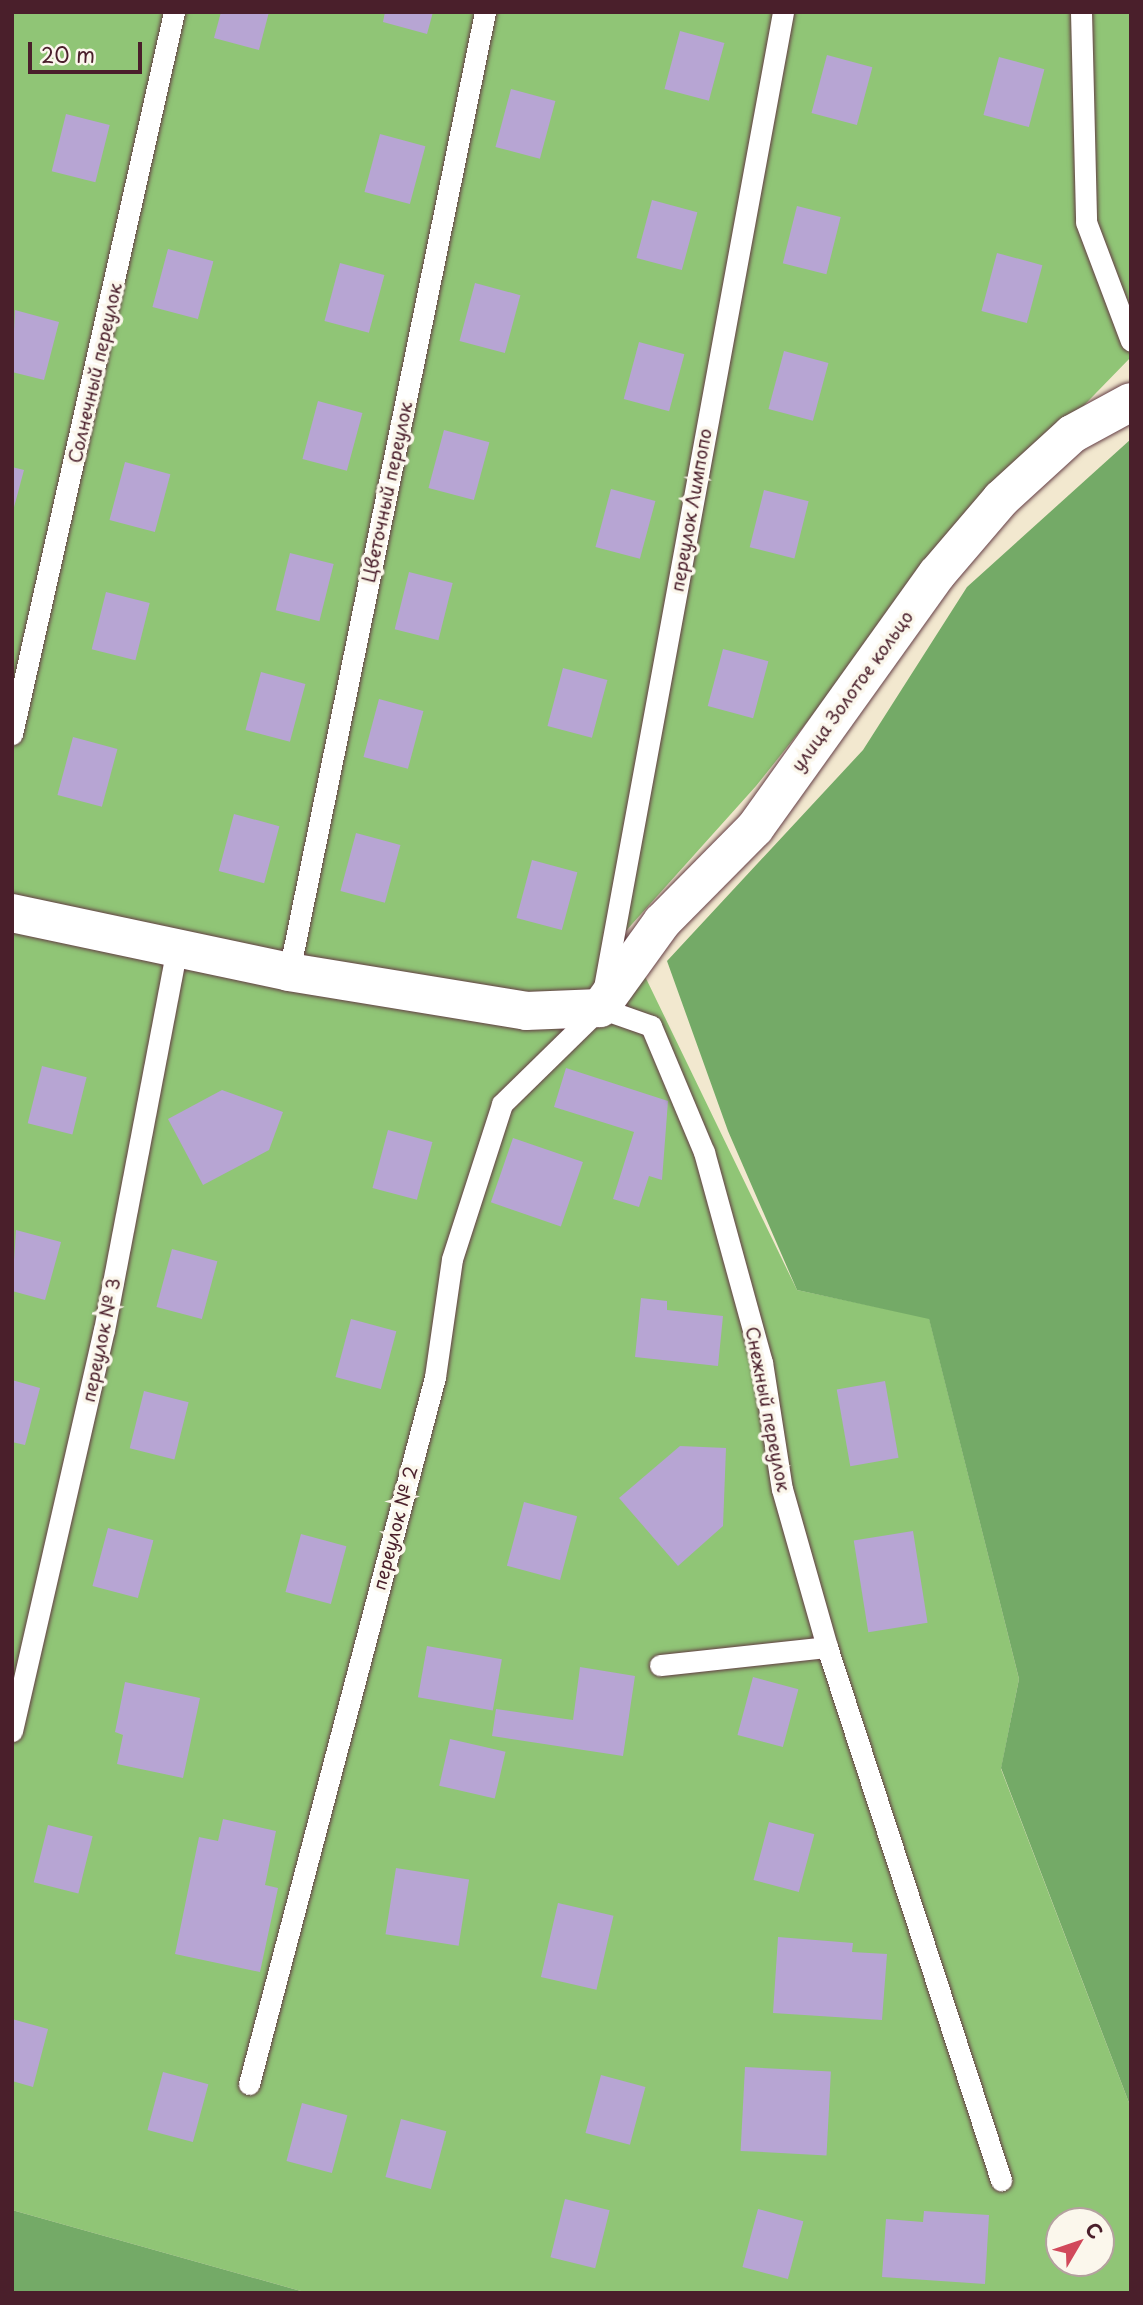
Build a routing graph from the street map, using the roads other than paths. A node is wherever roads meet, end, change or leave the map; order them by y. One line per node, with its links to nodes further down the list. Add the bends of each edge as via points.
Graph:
1 (174, 12): 7 (lane, Солнечный переулок)
2 (485, 12): 10 (lane, Цветочный переулок)
3 (783, 12): 11 (lane, переулок Лимпопо)
4 (1081, 12): 5 (lane, via 1086,222)
5 (1131, 341)
6 (1131, 402): 11 (street, улица Золотое кольцо, via 1072,434 1001,499 937,574 755,828 662,922)
7 (12, 734)
8 (12, 913): 9 (street)
9 (177, 947): 10 (street); 14 (lane, переулок № 3, via 104,1330)
10 (289, 972): 11 (street, via 526,1012)
11 (600, 1008): 12 (lane, Снежный переулок, via 651,1026 704,1152 762,1362 782,1489); 15 (lane, переулок № 2, via 502,1104 452,1259 435,1377)
12 (828, 1647): 13 (lane); 16 (lane, Снежный переулок)
13 (660, 1665)
14 (12, 1731)
15 (249, 2084)
16 (1001, 2180)

